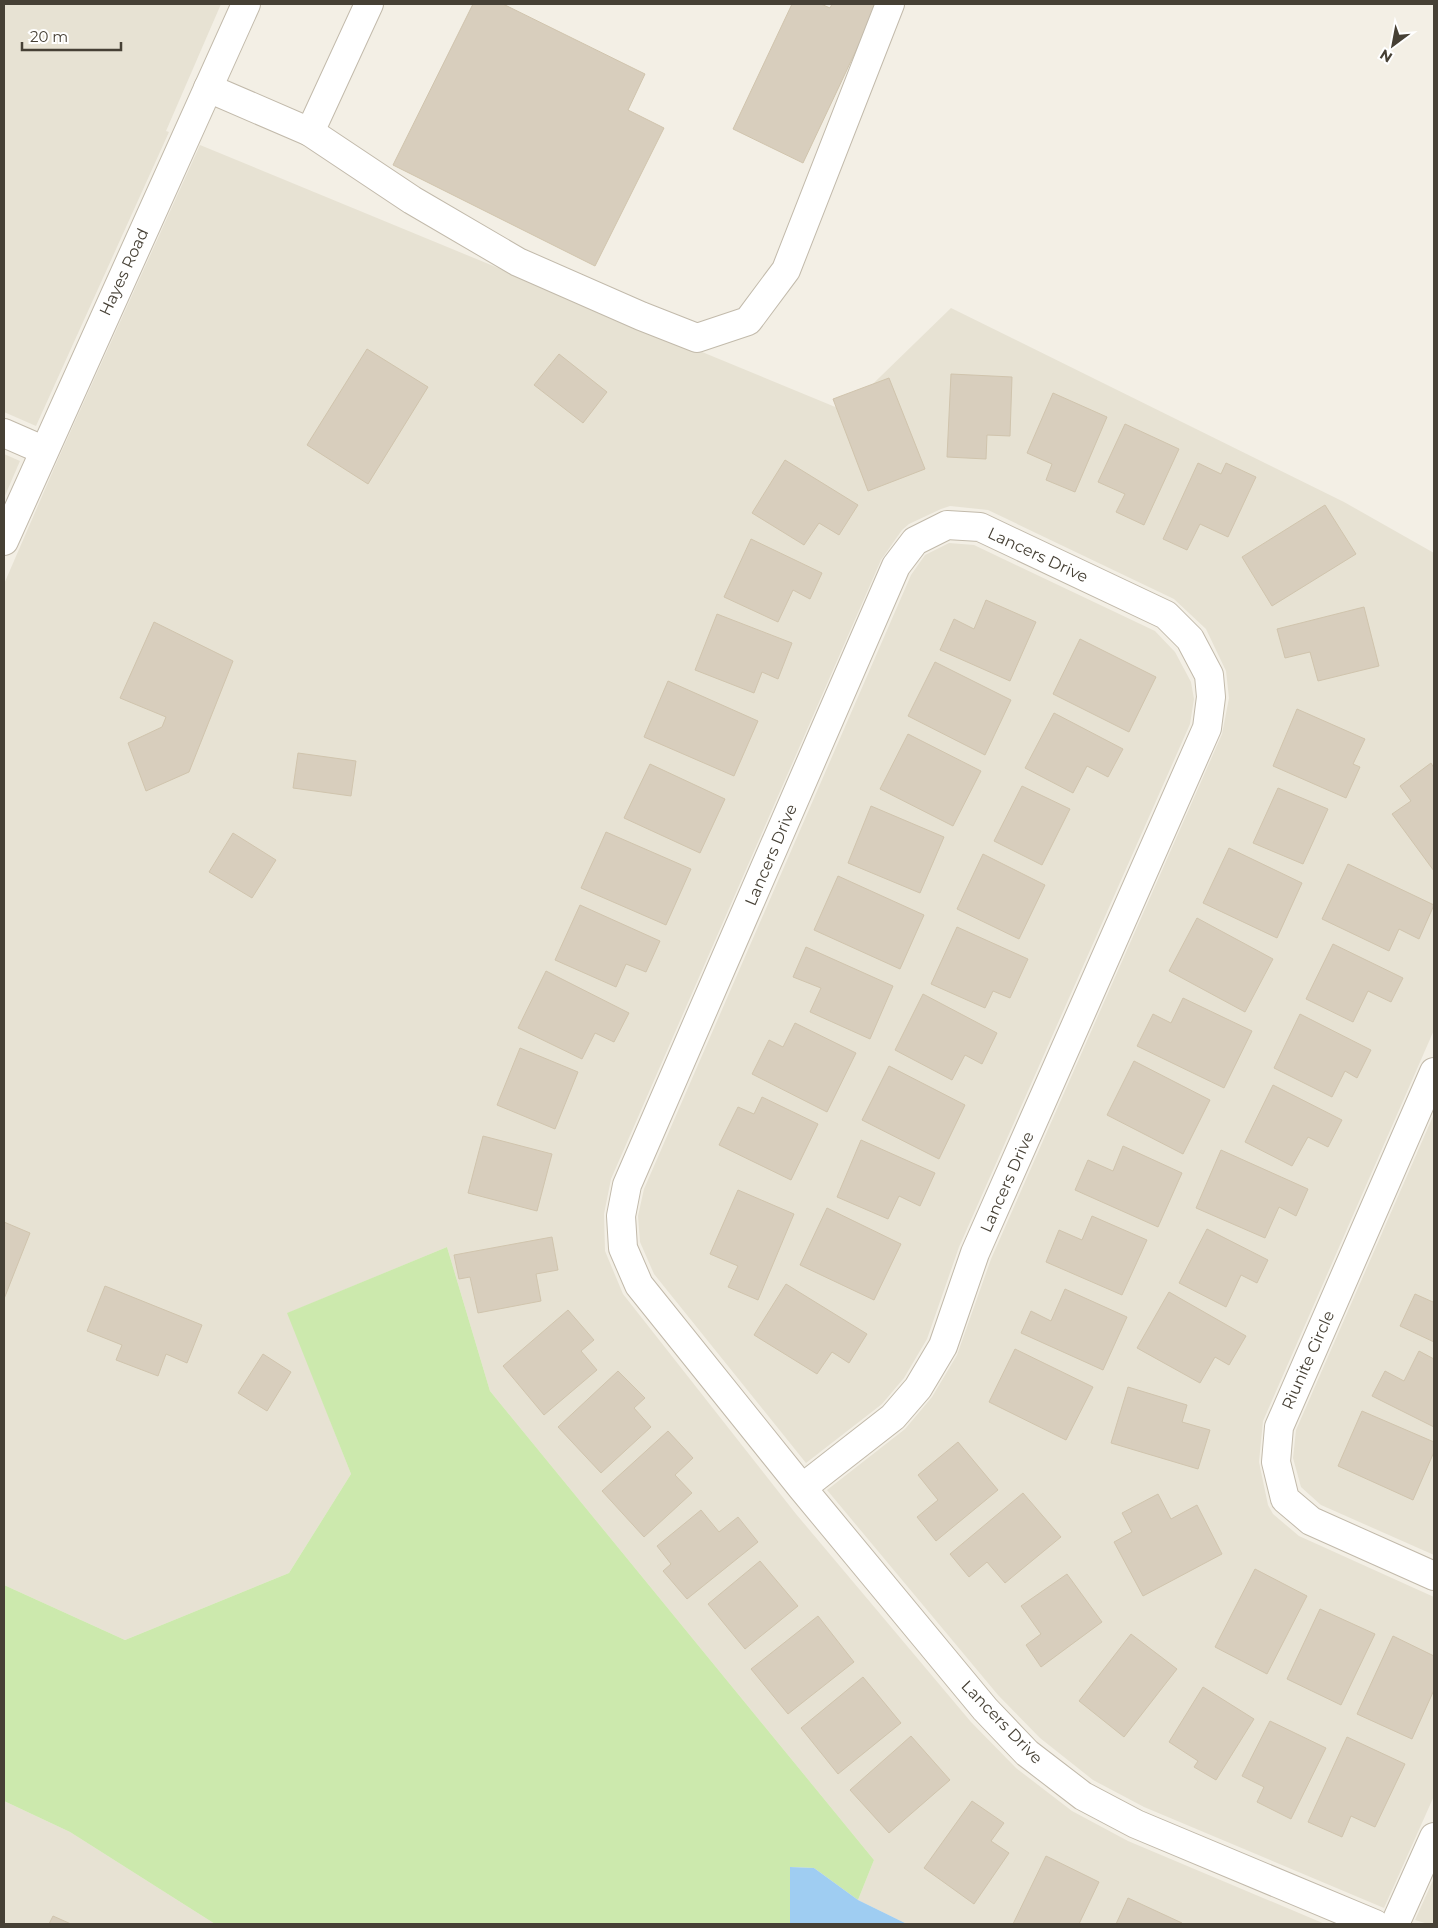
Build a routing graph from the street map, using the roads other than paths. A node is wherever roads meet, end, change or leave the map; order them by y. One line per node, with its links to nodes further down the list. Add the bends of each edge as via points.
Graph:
1 (246, 4): 4 (street, Hayes Road)
2 (369, 4): 5 (street)
3 (890, 4): 5 (street, via 786,270 748,321 698,338 518,262 412,200)
4 (208, 88): 5 (street); 7 (street, Hayes Road)
5 (310, 132)
6 (4, 433): 7 (street)
7 (43, 450): 8 (street, Hayes Road)
8 (4, 541)
9 (1434, 1072): 11 (street, Riunite Circle, via 1279,1427 1276,1462 1286,1499 1311,1521)
10 (802, 1488): 10 (street, Lancers Drive, via 639,1285 623,1248 621,1216 627,1185 896,566 915,541 947,525 980,527 1166,615 1190,639 1209,675 1211,697 1207,728 975,1253 942,1346 918,1388 893,1417); 13 (street, Lancers Drive, via 985,1709 1027,1752 1083,1796 1136,1824)
11 (1434, 1576)
12 (1434, 1837): 14 (street)
13 (1375, 1924)
14 (1395, 1924)

